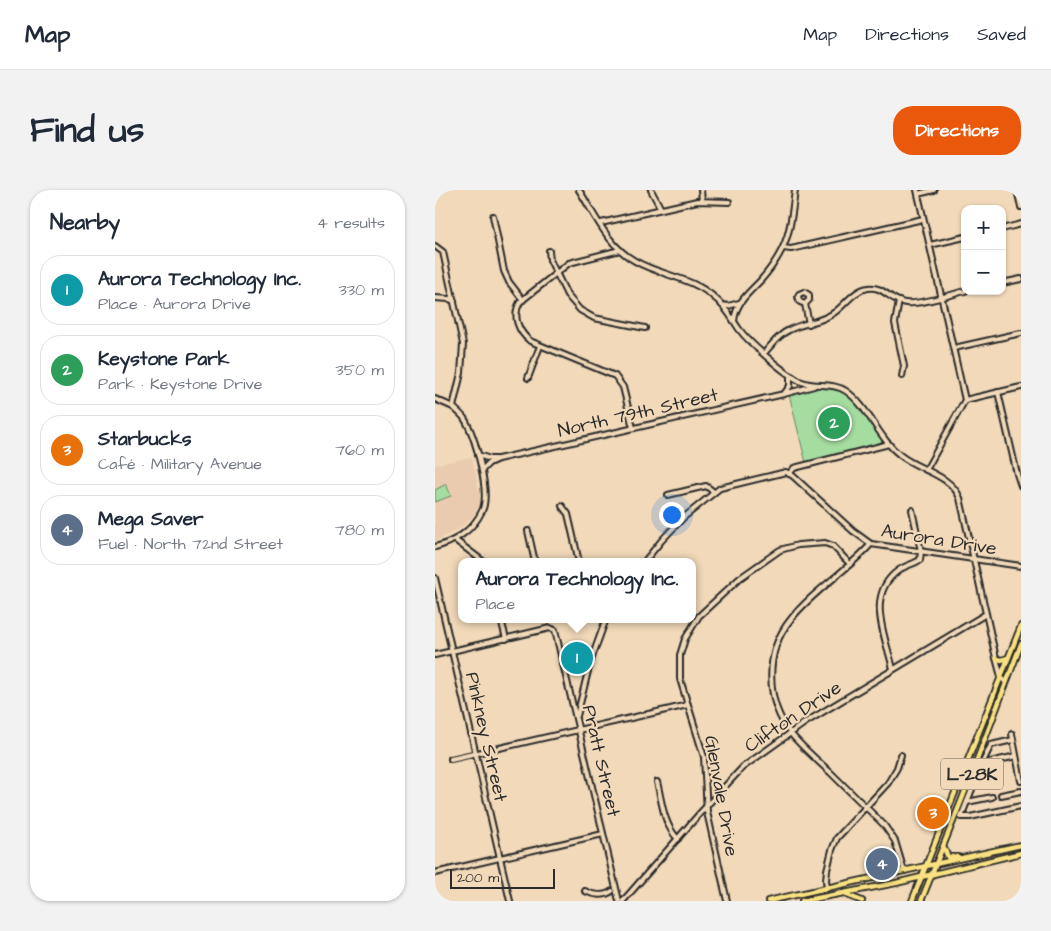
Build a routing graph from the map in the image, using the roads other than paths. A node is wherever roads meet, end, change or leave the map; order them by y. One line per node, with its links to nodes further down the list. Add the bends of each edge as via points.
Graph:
1 (579, 190): 14 (street)
2 (651, 190): 11 (street)
3 (701, 190): 8 (street)
4 (795, 190): 20 (street, via 790,228)
5 (934, 190): 7 (street)
6 (1017, 190): 10 (street)
7 (917, 192): 13 (street)
8 (702, 201): 9 (street); 11 (street)
9 (729, 202)
10 (1021, 207)
11 (661, 209): 14 (street)
12 (493, 216): 29 (street, via 504,271)
13 (923, 219): 19 (street); 20 (street, via 791,249)
14 (601, 223): 21 (street)
15 (1021, 224): 16 (street)
16 (1006, 228)
17 (961, 238): 19 (street)
18 (435, 246): 30 (street, via 443,252)
19 (930, 246): 27 (street)
20 (783, 248): 32 (street, via 767,274)
21 (620, 250): 23 (street, via 573,262); 34 (street, via 641,264 698,286)
22 (549, 251): 23 (street)
23 (556, 273): 29 (street); 37 (street, via 570,300 583,313)
24 (1021, 278): 25 (street)
25 (1006, 282)
26 (961, 292): 27 (street)
27 (941, 297): 31 (street, via 912,303); 40 (street)
28 (435, 298): 30 (street)
29 (523, 300): 39 (street, via 516,311 518,326 527,338)
30 (454, 301): 51 (street, via 463,353)
31 (899, 302): 36 (street, via 877,288 866,288 830,316); 43 (street, via 895,323 904,366)
32 (739, 303): 34 (street); 35 (street)
33 (805, 304): 36 (street)
34 (722, 305): 35 (street)
35 (734, 321): 41 (street)
36 (809, 324): 41 (street, via 784,332)
37 (645, 328)
38 (1021, 333): 40 (street)
39 (540, 346): 44 (street); 52 (street, via 615,376 623,387)
40 (953, 348): 50 (street)
41 (764, 353): 42 (street)
42 (790, 375): 45 (street); 48 (street, via 790,386)
43 (902, 376)
44 (528, 378)
45 (816, 385): 48 (street, North 79th Street); 53 (street, via 835,386 848,393)
46 (1021, 387): 47 (street)
47 (998, 392): 50 (street); 59 (street)
48 (784, 394): 52 (street, North 79th Street)
49 (435, 399): 51 (street)
50 (965, 400): 57 (street)
51 (453, 407): 54 (street, via 464,419)
52 (633, 428): 55 (street, North 79th Street)
53 (889, 444): 57 (street, via 906,460); 58 (street, via 794,468)
54 (478, 455): 55 (street, North 79th Street); 56 (street)
55 (498, 458): 56 (street, North 79th Street)
56 (482, 470): 65 (street, via 483,510 470,528)
57 (926, 470): 73 (street, via 951,485 959,495)
58 (789, 474): 60 (street, via 785,472 727,485); 66 (street, Aurora Drive)
59 (1021, 486)
60 (714, 492): 61 (street, via 706,486); 72 (street, via 673,528)
61 (668, 495)
62 (561, 506): 71 (street, via 567,514)
63 (912, 510): 68 (street)
64 (528, 531): 70 (street)
65 (455, 540): 67 (street); 69 (street)
66 (871, 544): 68 (street, Aurora Drive); 74 (street)
67 (435, 547)
68 (921, 551): 73 (street, Aurora Drive); 89 (street, via 920,560 894,574 880,598 879,616)
69 (479, 558)
70 (534, 558)
71 (578, 558)
72 (647, 558)
73 (974, 559): 75 (street, Aurora Drive); 77 (street)
74 (850, 564): 78 (street, Glenvale Drive, via 829,544 797,545 775,553 740,578); 95 (street, via 795,615 777,645 772,688 778,711)
75 (1021, 566)
76 (435, 578): 85 (street, Pinkney Street)
77 (986, 614): 88 (street); 89 (street, Clifton Drive)
78 (696, 621)
79 (502, 623): 83 (street)
80 (605, 623): 93 (street, via 590,663)
81 (695, 623): 92 (street, Glenvale Drive, via 680,655 679,671)
82 (1021, 626): 87 (main road, L-28K)
83 (506, 639): 85 (street); 93 (street, Pratt Street, via 553,629 556,632)
84 (1021, 644): 91 (main road, L-28K)
85 (452, 651): 86 (street); 98 (street, Pinkney Street)
86 (435, 655)
87 (1009, 657): 88 (main road, via 1003,660); 90 (main road, L-28K)
88 (996, 658): 90 (street)
89 (893, 669): 95 (street, Clifton Drive)
90 (1001, 677): 91 (street); 120 (main road, L-28K)
91 (1006, 683): 115 (main road, L-28K)
92 (687, 705): 94 (street); 109 (street, Glenvale Drive, via 704,757)
93 (577, 719): 94 (street, Pratt Street)
94 (579, 730): 98 (street); 112 (street, Pratt Street)
95 (790, 732): 109 (street, Clifton Drive, via 743,767); 111 (street)
96 (1012, 734): 97 (street)
97 (1013, 740): 100 (street); 102 (street, via 991,745)
98 (475, 754): 101 (street); 117 (street, Pinkney Street)
99 (901, 755): 111 (street, via 888,783)
100 (1016, 756): 102 (street); 103 (street)
101 (451, 759)
102 (982, 764): 108 (street)
103 (1021, 781)
104 (657, 782): 113 (street, via 667,824)
105 (1021, 790): 106 (street)
106 (1001, 795)
107 (991, 797): 108 (street)
108 (967, 802): 110 (street, via 961,817)
109 (707, 805): 113 (street, Clifton Drive); 132 (street, Glenvale Drive)
110 (1021, 806)
111 (865, 807): 121 (street, via 895,841); 125 (street, via 834,843)
112 (603, 834): 117 (street); 127 (street, Pratt Street)
113 (678, 839): 131 (street, Clifton Drive)
114 (1021, 845): 118 (main road)
115 (943, 846): 118 (main road, via 948,856); 119 (main road, L-28K)
116 (1021, 853): 123 (main road)
117 (499, 857): 122 (street); 129 (street, Pinkney Street)
118 (969, 857): 119 (main road)
119 (936, 864): 120 (main road); 123 (main road, L-28K)
120 (926, 866): 121 (main road); 124 (main road, L-28K)
121 (904, 871): 125 (main road)
122 (435, 872)
123 (932, 875): 124 (main road); 138 (main road, L-28K)
124 (922, 877): 128 (main road); 137 (main road, L-28K)
125 (827, 888): 133 (main road)
126 (585, 891): 127 (street, via 591,894)
127 (614, 891): 130 (street, Pratt Street)
128 (840, 894): 134 (main road); 135 (street); 136 (main road)
129 (509, 901)
130 (619, 901)
131 (623, 901)
132 (727, 901)
133 (768, 901)
134 (802, 901)
135 (839, 901)
136 (862, 901)
137 (912, 901)
138 (921, 901)

